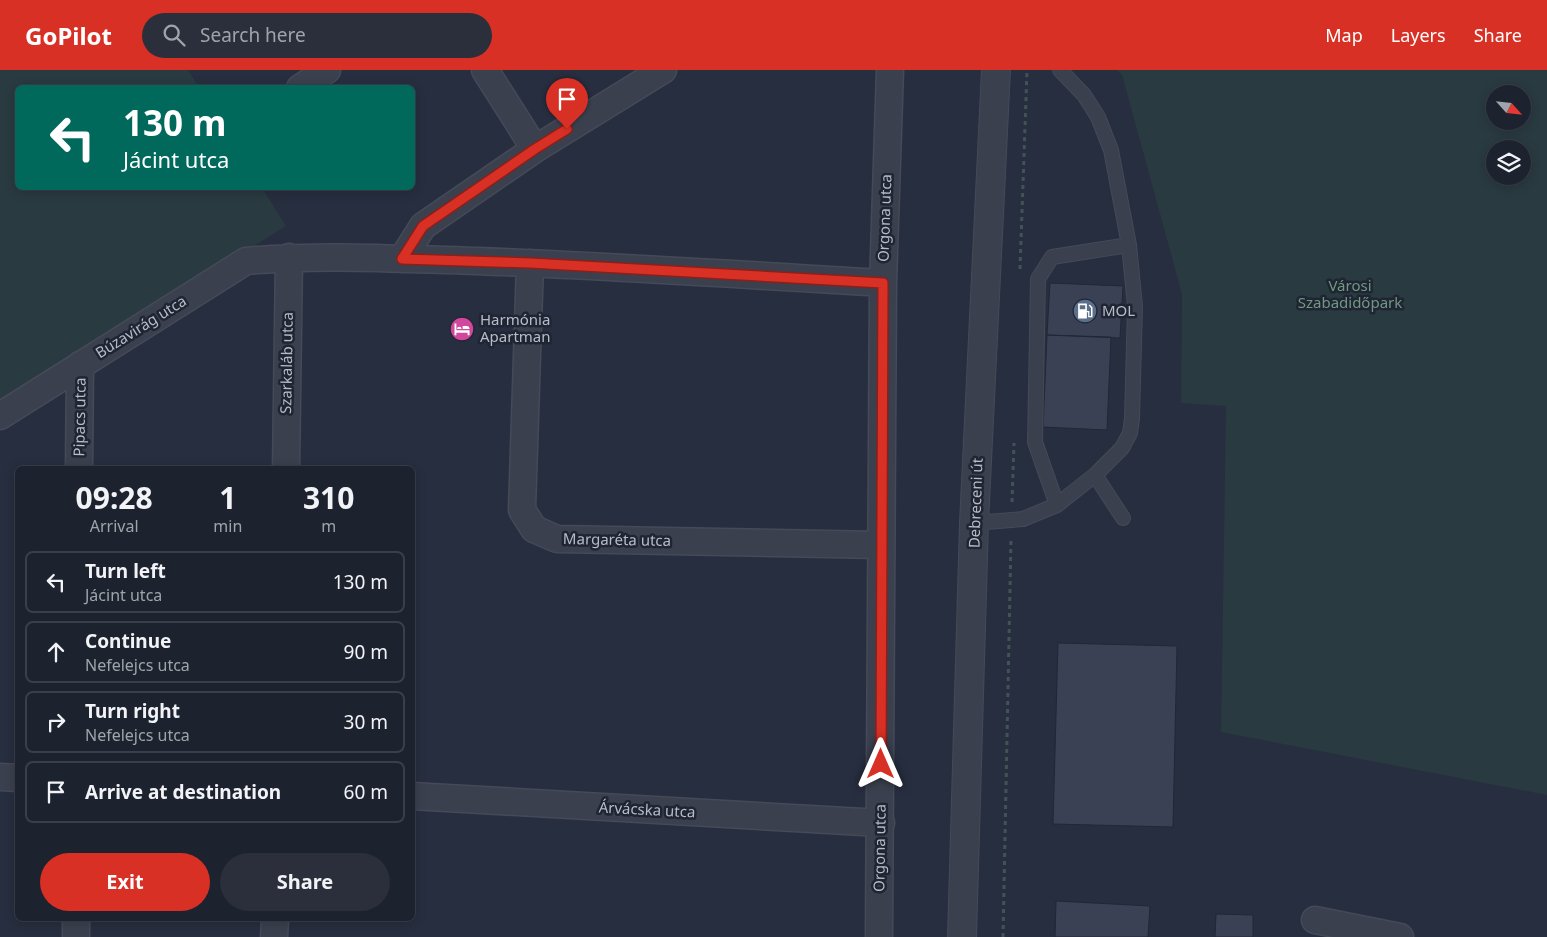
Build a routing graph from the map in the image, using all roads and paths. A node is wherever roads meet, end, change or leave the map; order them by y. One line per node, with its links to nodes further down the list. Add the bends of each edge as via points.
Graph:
1 (327, 70): 7 (street)
2 (485, 70): 8 (street)
3 (663, 70): 8 (street)
4 (890, 70): 13 (street, Orgona utca)
5 (996, 70): 21 (street, Debreceni út)
6 (1060, 70): 9 (lane, via 1098,117 1111,150)
7 (304, 85)
8 (535, 149): 11 (street, via 423,226)
9 (1129, 245): 18 (lane, via 1135,306 1130,433 1122,448); 19 (lane, via 1052,257 1038,279 1035,442)
10 (289, 257): 11 (street, Búzavirág utca); 14 (street, Búzavirág utca, via 246,261); 17 (street, Szarkaláb utca)
11 (402, 259): 12 (street, Búzavirág utca)
12 (530, 263): 13 (street, Búzavirág utca); 22 (street, Margaréta utca, via 522,510 534,530 557,539)
13 (883, 283): 22 (street, Orgona utca)
14 (80, 365): 15 (street, Búzavirág utca); 16 (street, Pipacs utca)
15 (0, 416)
16 (79, 466)
17 (286, 466)
18 (1095, 475): 19 (lane); 20 (lane)
19 (1057, 505): 21 (lane, via 1024,519)
20 (1123, 518)
21 (974, 523): 33 (street, Debreceni út)
22 (881, 545): 26 (street, Orgona utca)
23 (0, 777): 24 (street)
24 (15, 778)
25 (415, 796): 26 (street, Árvácska utca)
26 (881, 823): 32 (street, Orgona utca)
27 (1314, 920): 34 (street)
28 (76, 921): 30 (street)
29 (275, 921): 31 (street)
30 (76, 937)
31 (274, 937)
32 (879, 937)
33 (962, 937)
34 (1400, 937)

